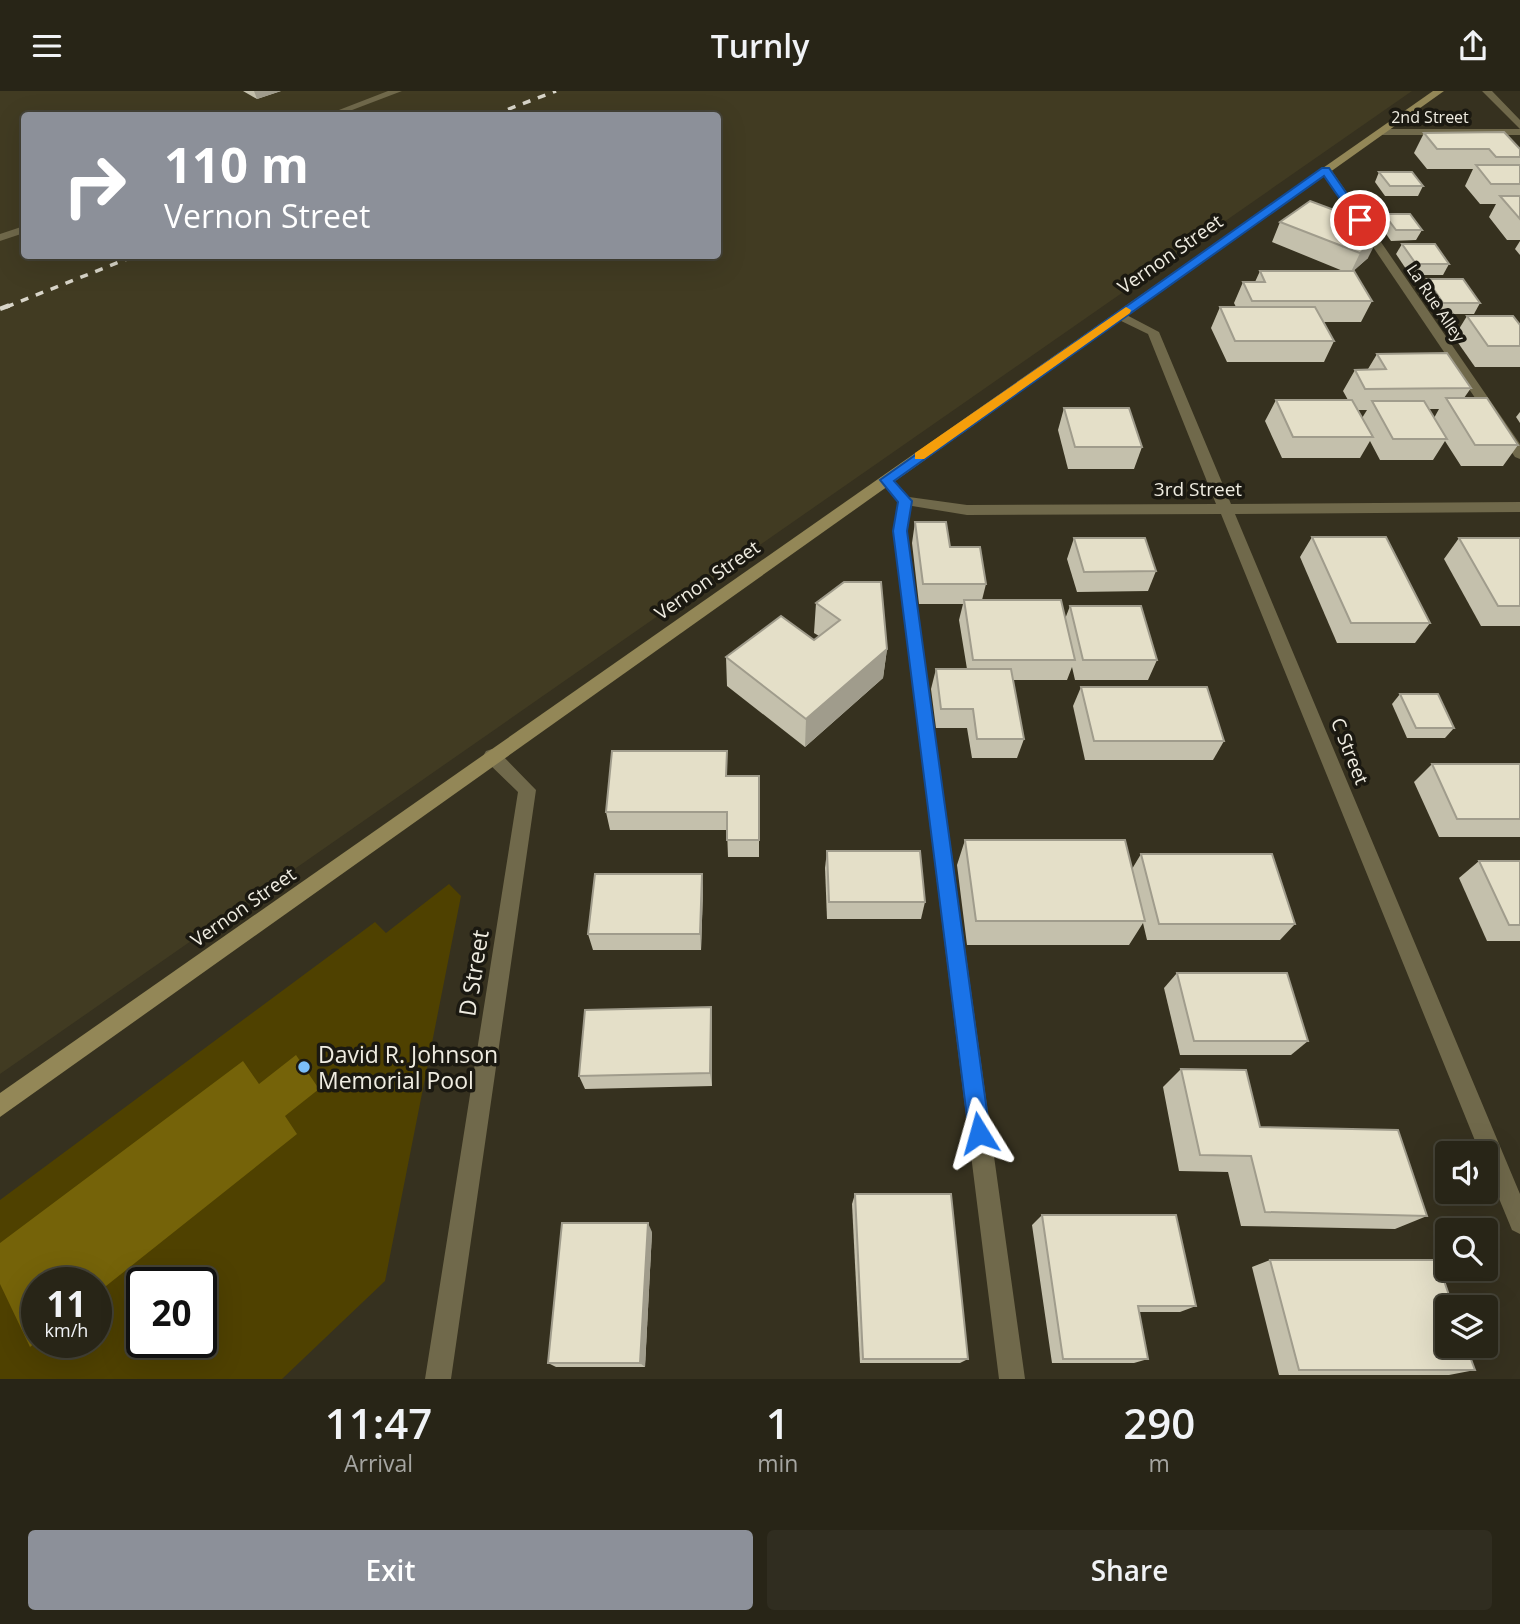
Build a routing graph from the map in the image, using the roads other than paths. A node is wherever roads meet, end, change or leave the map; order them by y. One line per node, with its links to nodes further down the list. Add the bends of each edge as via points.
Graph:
1 (397, 91): 4 (street)
2 (1439, 91): 6 (main road, Vernon Street)
3 (1487, 91): 5 (street)
4 (339, 112)
5 (1520, 126)
6 (1382, 132): 7 (street, 2nd Street); 8 (main road, Vernon Street)
7 (1520, 132)
8 (1326, 170): 11 (main road, Vernon Street); 12 (street, La Rue Alley)
9 (21, 230): 10 (street)
10 (0, 237)
11 (1119, 315): 13 (main road, Vernon Street); 16 (street, C Street, via 1153,332)
12 (1520, 454)
13 (886, 480): 14 (street); 17 (main road, Vernon Street)
14 (905, 501): 16 (street, 3rd Street, via 967,510); 21 (street, via 900,531)
15 (1520, 507): 16 (street, 3rd Street)
16 (1227, 509): 19 (street, C Street)
17 (492, 756): 18 (main road, Vernon Street); 20 (street, D Street, via 527,790)
18 (0, 1106)
19 (1520, 1222)
20 (438, 1379)
21 (1012, 1379)

